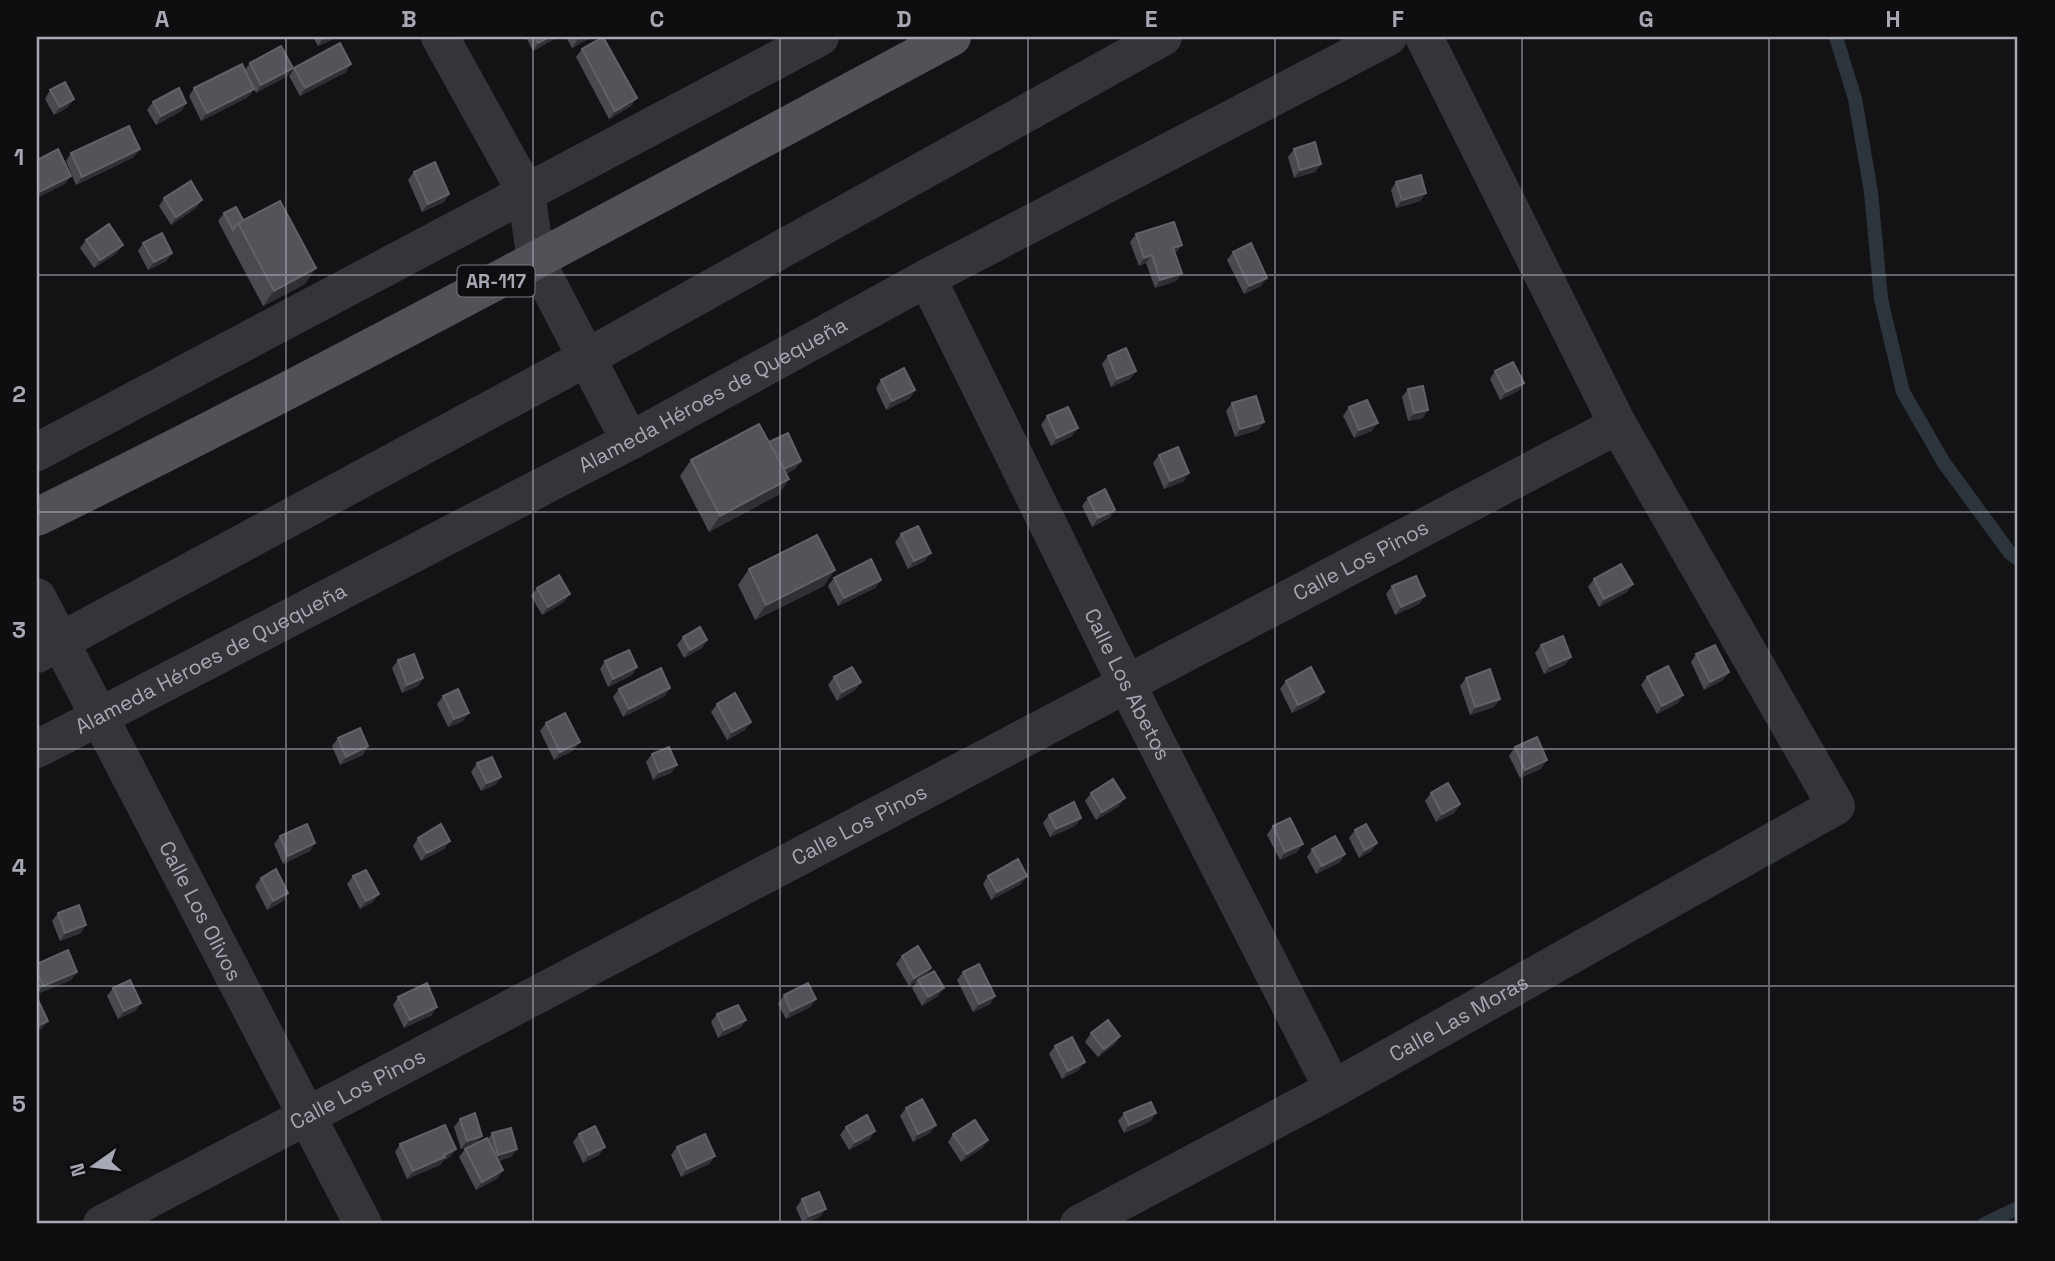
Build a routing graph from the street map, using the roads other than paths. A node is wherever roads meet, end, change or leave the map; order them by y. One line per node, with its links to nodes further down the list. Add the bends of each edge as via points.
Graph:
1 (440, 37): 7 (street)
2 (820, 37): 7 (street)
3 (952, 37): 8 (main road, AR-117)
4 (1163, 37): 10 (street)
5 (1388, 37): 9 (street, Alameda Héroes de Quequeña)
6 (1424, 37): 11 (street)
7 (526, 192): 8 (street); 13 (street)
8 (536, 261): 10 (street); 14 (main road, AR-117)
9 (928, 278): 12 (street, Alameda Héroes de Quequeña); 17 (street, Calle Los Abetos)
10 (586, 358): 12 (street); 16 (street)
11 (1618, 425): 17 (street, Calle Los Pinos); 20 (street, Calle Las Moras, via 1836,806)
12 (630, 441): 18 (street, Alameda Héroes de Quequeña)
13 (37, 452)
14 (37, 517)
15 (37, 597): 16 (street, Calle Los Olivos)
16 (48, 648): 18 (street, Calle Los Olivos)
17 (1127, 685): 20 (street, Calle Los Abetos); 21 (street, Calle Los Pinos)
18 (99, 717): 19 (street, Alameda Héroes de Quequeña); 21 (street, Calle Los Olivos)
19 (37, 749)
20 (1333, 1089): 24 (street, Calle Las Moras)
21 (307, 1118): 22 (street, Calle Los Pinos); 23 (street, Calle Los Olivos)
22 (102, 1224)
23 (363, 1224)
24 (1079, 1224)

